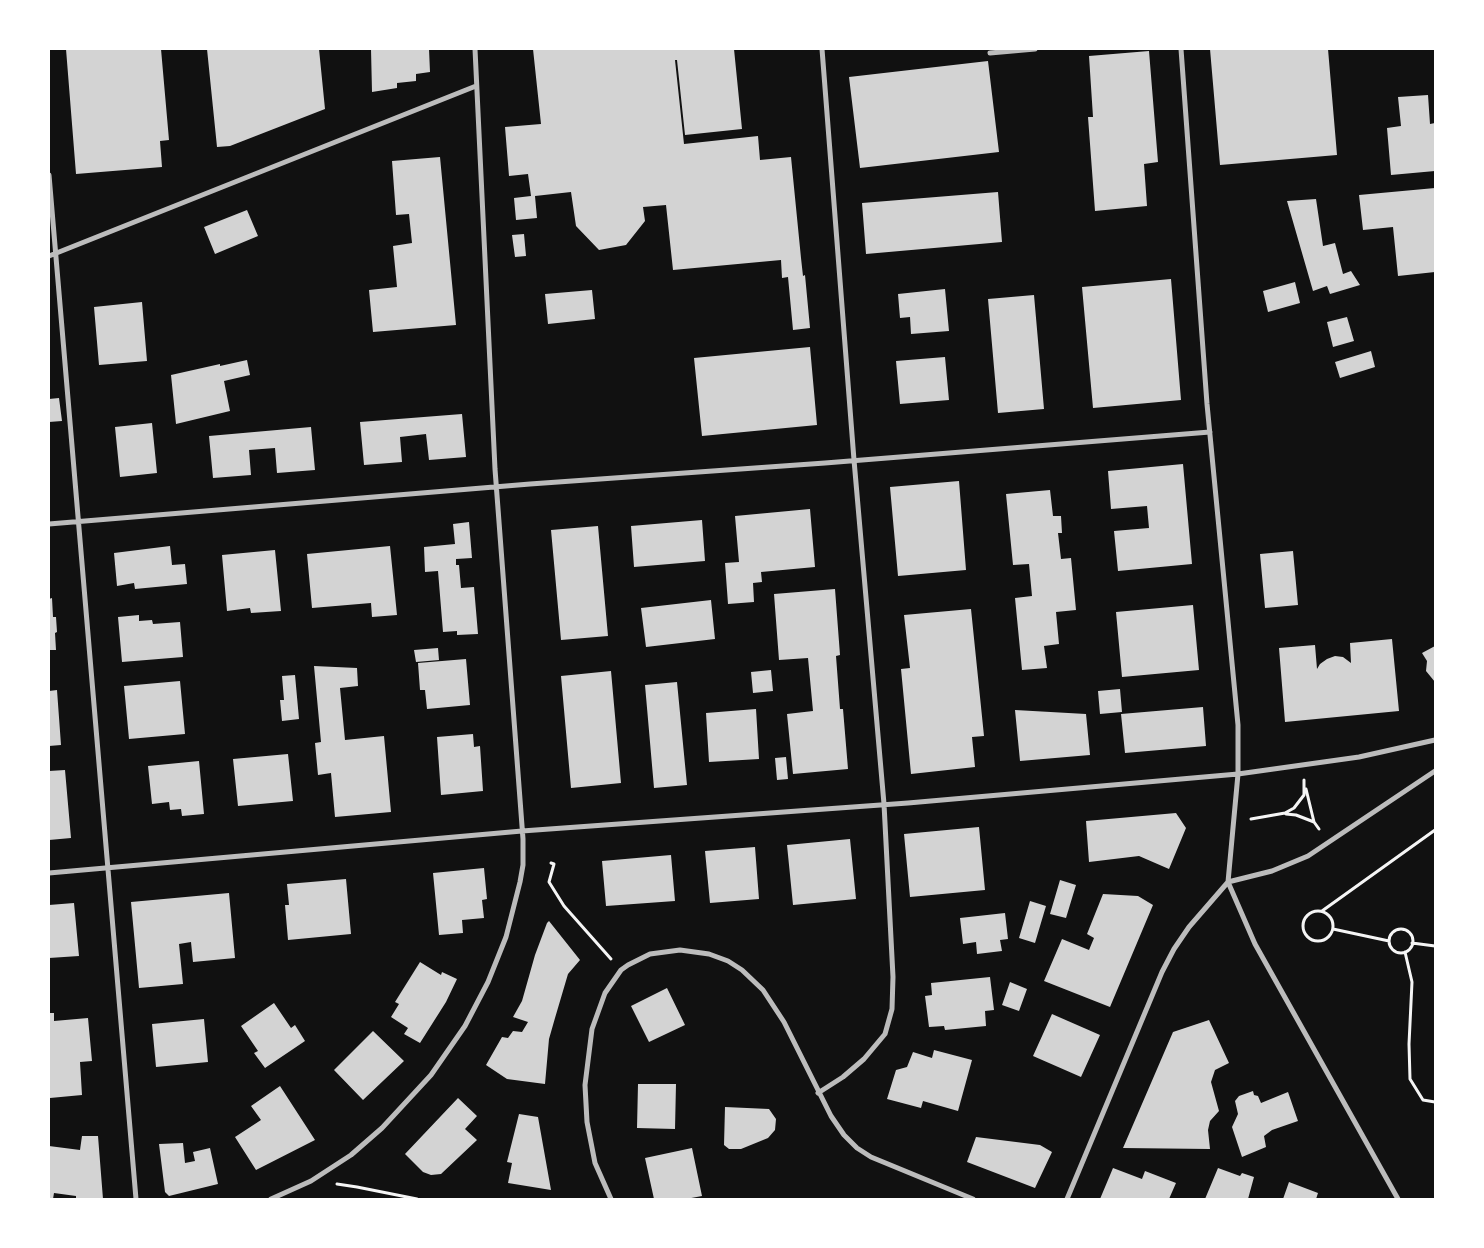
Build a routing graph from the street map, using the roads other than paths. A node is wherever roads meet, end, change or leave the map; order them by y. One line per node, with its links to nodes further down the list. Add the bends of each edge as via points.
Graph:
1 (474, 49): 6 (street)
2 (822, 49): 11 (street)
3 (1035, 49): 5 (street)
4 (1181, 49): 10 (street)
5 (990, 53)
6 (476, 86): 8 (street); 12 (street)
7 (49, 175): 8 (street)
8 (56, 254): 9 (street); 13 (street)
9 (49, 256)
10 (1210, 432): 11 (street); 17 (street, via 1238,725)
11 (854, 460): 12 (street); 18 (street)
12 (497, 487): 13 (street); 19 (street)
13 (79, 521): 14 (street); 20 (street)
14 (49, 524)
15 (1435, 740): 17 (street, via 1378,754)
16 (1435, 771): 22 (street, via 1308,856 1286,866)
17 (1238, 774): 18 (street); 22 (street)
18 (884, 804): 19 (street); 23 (street, via 894,977 891,1019 885,1034 869,1054)
19 (522, 831): 20 (street); 25 (street, via 523,865 510,922 488,982 465,1026 431,1075 351,1156 311,1181)
20 (108, 867): 21 (street); 24 (street)
21 (49, 872)
22 (1228, 882): 28 (street, via 1189,927 1162,972); 29 (street, via 1255,944)
23 (818, 1093): 26 (street, via 771,1000 742,970 718,957 691,951 662,951 639,959 621,970 604,993 592,1029 587,1059 589,1136 595,1163); 27 (street, via 850,1142 864,1153)
24 (136, 1199)
25 (271, 1199)
26 (611, 1199)
27 (973, 1199)
28 (1067, 1199)
29 (1398, 1199)

